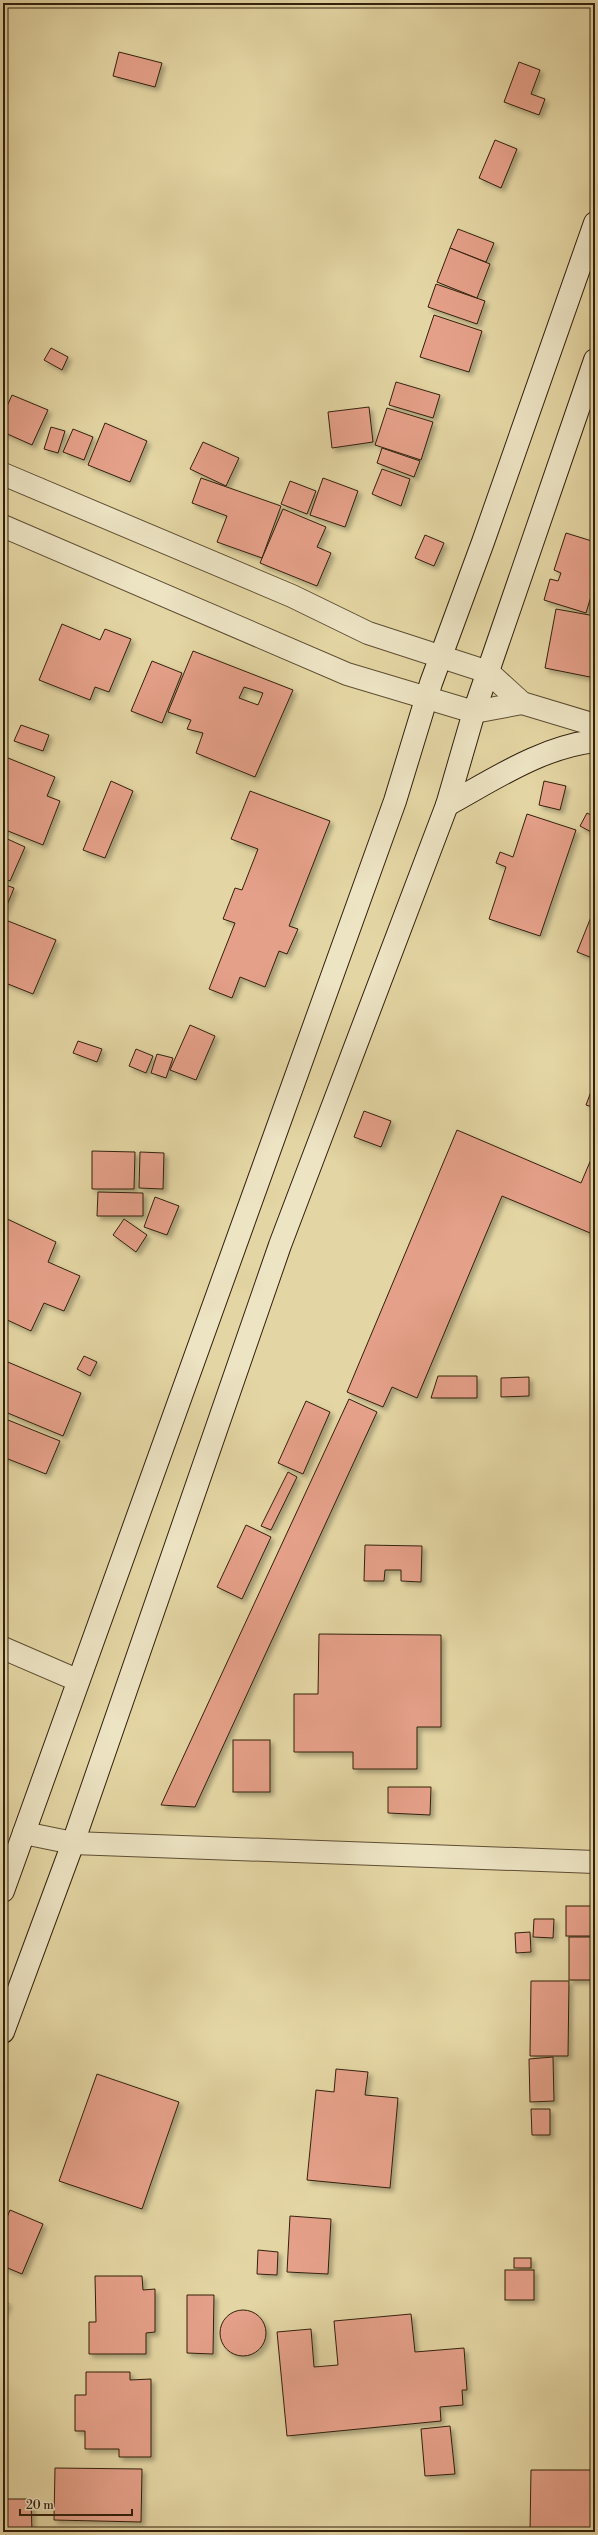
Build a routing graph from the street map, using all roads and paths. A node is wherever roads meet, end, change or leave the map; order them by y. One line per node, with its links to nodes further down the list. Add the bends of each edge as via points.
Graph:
1 (595, 223): 5 (main road)
2 (595, 360): 6 (main road)
3 (3, 474): 5 (main road, via 292,596 368,632)
4 (3, 526): 7 (main road, via 347,674)
5 (441, 656): 6 (main road); 7 (main road)
6 (488, 672): 8 (main road); 9 (main road)
7 (426, 698): 9 (main road); 14 (main road, via 381,838)
8 (522, 703): 9 (main road); 10 (main road)
9 (474, 712): 12 (main road)
10 (595, 725)
11 (595, 741): 12 (main road, via 578,743 533,759)
12 (447, 806): 16 (main road, via 280,1245)
13 (3, 1648): 14 (main road)
14 (77, 1680): 15 (main road)
15 (24, 1833): 16 (main road); 18 (main road)
16 (73, 1843): 17 (main road); 19 (main road)
17 (595, 1862)
18 (3, 1891)
19 (3, 2032)

